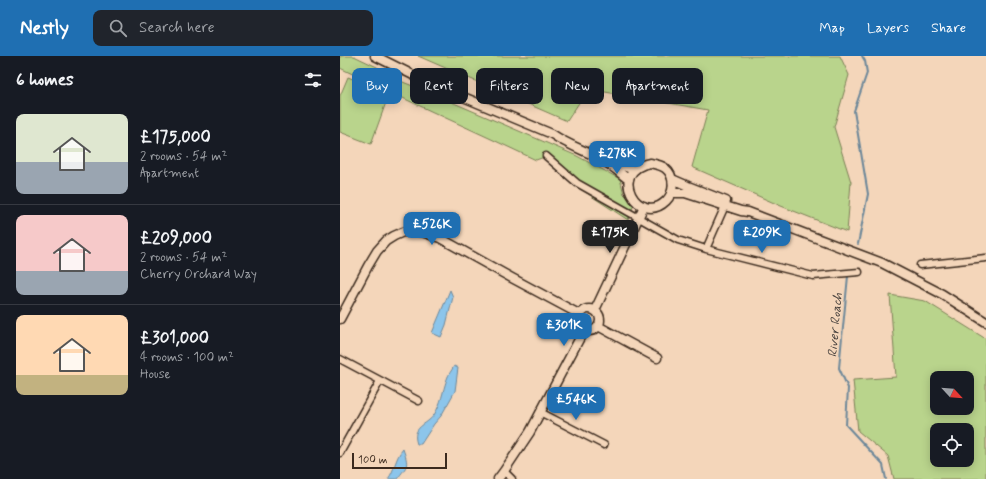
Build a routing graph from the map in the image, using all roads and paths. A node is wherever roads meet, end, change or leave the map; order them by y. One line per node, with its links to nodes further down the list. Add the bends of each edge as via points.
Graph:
1 (375, 56): 2 (main road, via 425,81)
2 (552, 134): 4 (main road, via 579,143); 6 (main road, via 608,163)
3 (546, 156): 11 (street, via 577,183)
4 (634, 170): 5 (main road, via 650,163 664,167); 6 (main road)
5 (672, 179): 7 (main road); 10 (main road, via 743,207)
6 (629, 180): 8 (main road, via 630,195 634,201)
7 (671, 193): 8 (main road, via 668,200 662,204 655,207); 9 (main road, via 685,193)
8 (644, 206): 11 (main road)
9 (724, 206): 10 (main road); 12 (street)
10 (748, 212): 19 (main road, via 882,263 942,294)
11 (639, 218): 12 (street, via 678,240); 16 (main road)
12 (706, 249): 15 (street, via 813,276)
13 (986, 258): 14 (street)
14 (920, 264)
15 (859, 272)
16 (594, 310): 17 (main road, via 587,308); 20 (main road, via 598,312 600,319)
17 (579, 314): 18 (main road, via 440,238 412,230 394,236 377,251); 21 (main road, via 578,322)
18 (340, 319)
19 (986, 322)
20 (598, 326): 21 (main road, via 592,331); 22 (main road)
21 (584, 330): 26 (main road)
22 (657, 358)
23 (340, 359): 24 (street)
24 (380, 381): 25 (street); 28 (street)
25 (419, 401)
26 (540, 412): 27 (street); 29 (main road)
27 (604, 445)
28 (340, 453)
29 (504, 471): 30 (main road); 31 (street)
30 (498, 479)
31 (512, 479)

